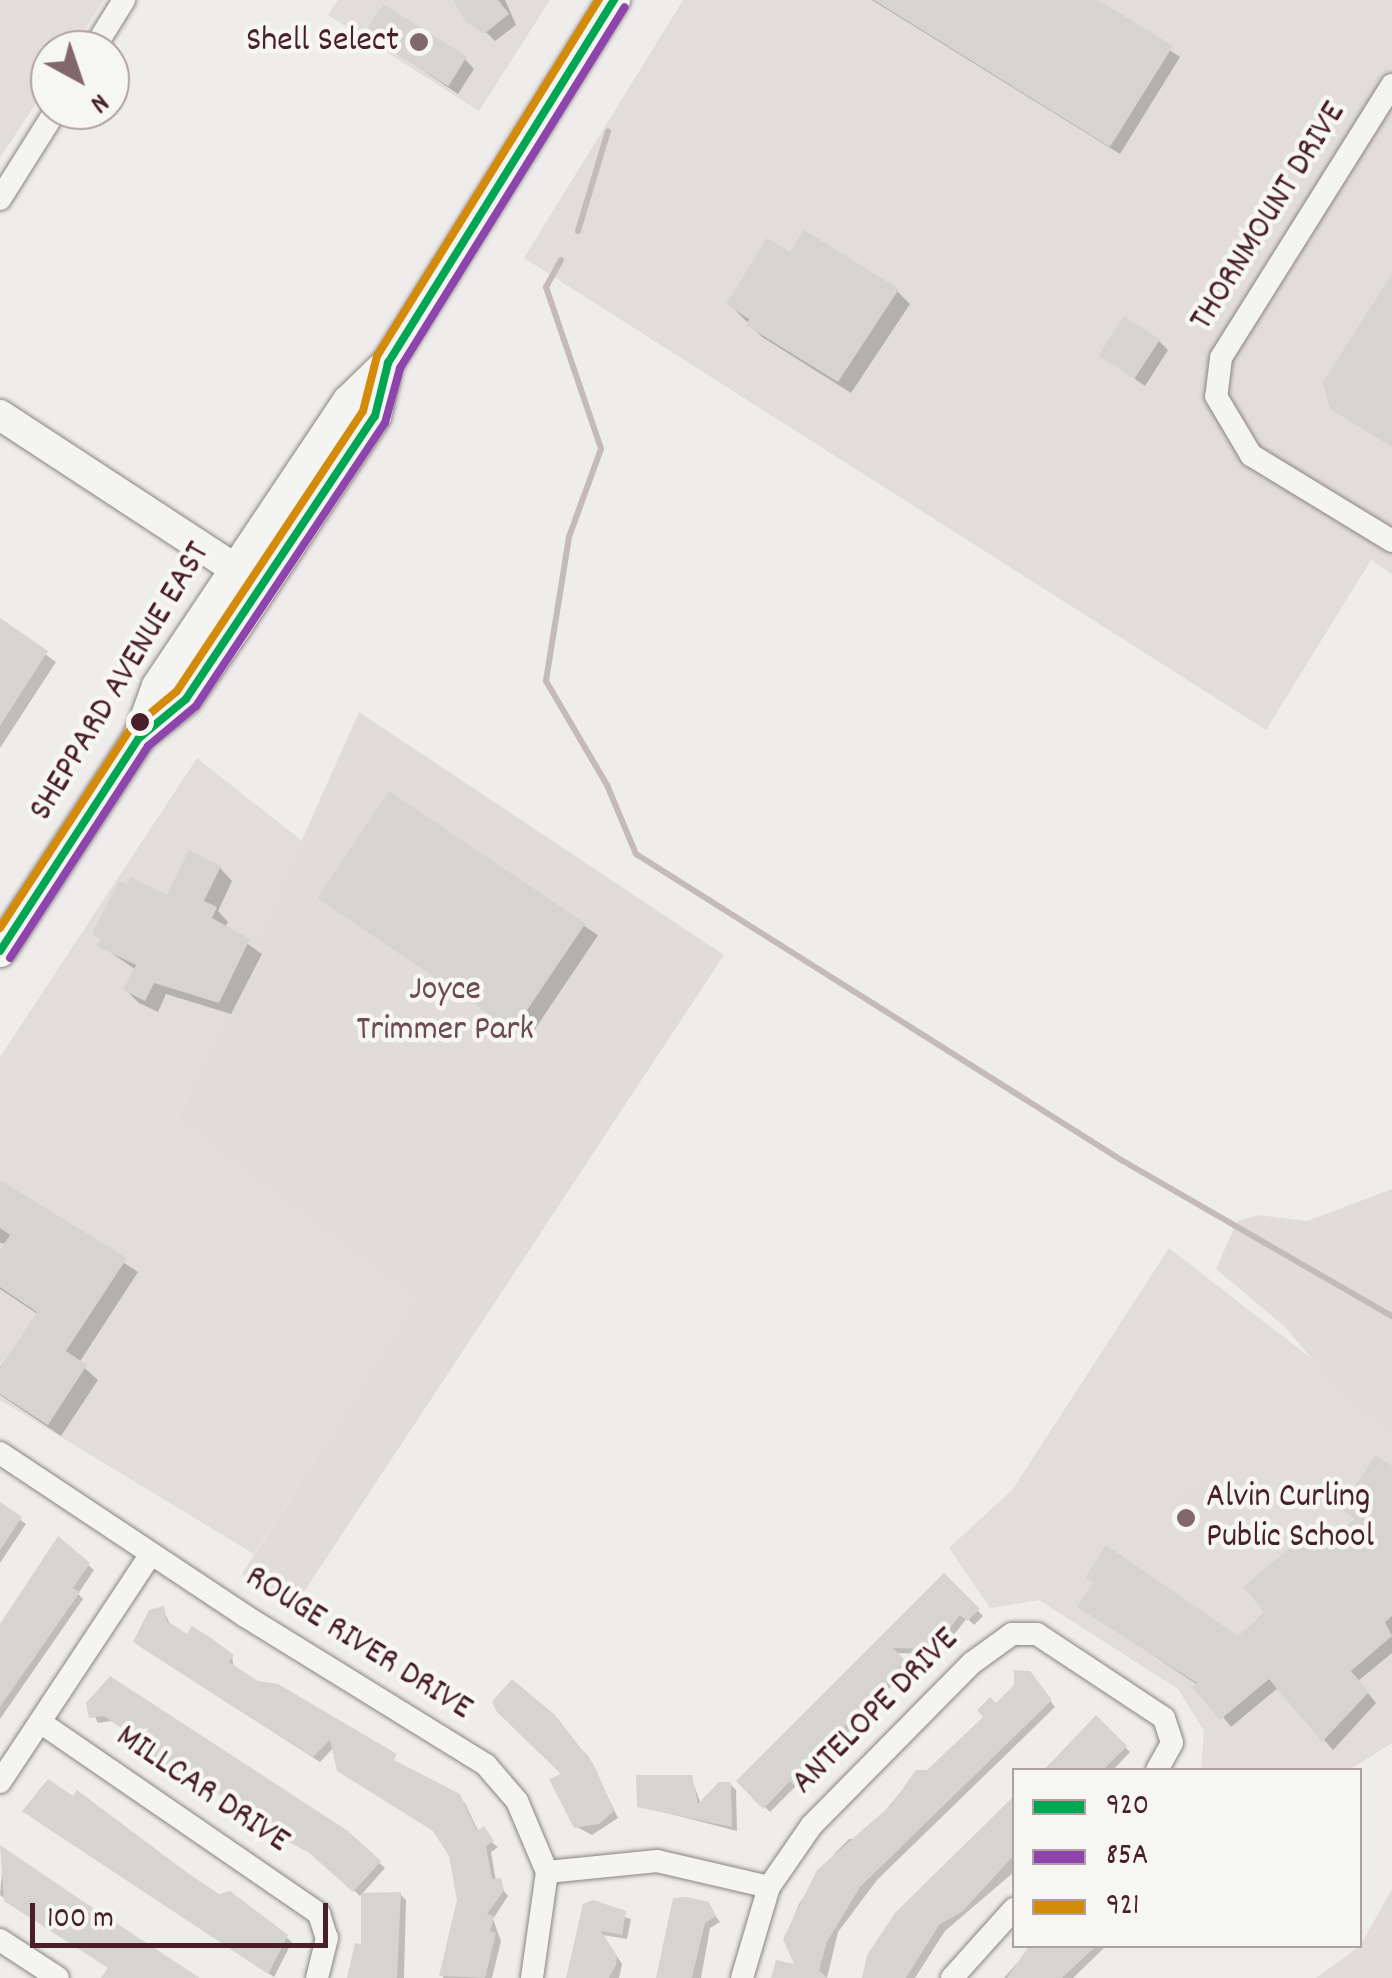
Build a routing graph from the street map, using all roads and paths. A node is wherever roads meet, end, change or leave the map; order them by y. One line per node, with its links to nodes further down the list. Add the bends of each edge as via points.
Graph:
1 (124, 0): 3 (street)
2 (614, 0): 9 (main road, SHEPPARD AVENUE EAST, via 388,363 349,401)
3 (105, 30)
4 (1392, 85): 8 (street, THORNMOUNT DRIVE, via 1220,358 1216,396 1251,455)
5 (43, 130): 6 (street)
6 (0, 199)
7 (0, 415): 9 (street)
8 (1392, 541)
9 (249, 576): 10 (main road, SHEPPARD AVENUE EAST, via 158,686 139,738)
10 (0, 951)
11 (0, 1454): 12 (street, ROUGE RIVER DRIVE)
12 (150, 1554): 13 (street); 16 (street, ROUGE RIVER DRIVE, via 486,1765 517,1800)
13 (40, 1722): 15 (street); 21 (street, MILLCAR DRIVE, via 319,1914 327,1938)
14 (1158, 1768): 17 (street, ANTELOPE DRIVE, via 1172,1743 1155,1710 1037,1634 1012,1634 972,1664 812,1825)
15 (0, 1782)
16 (547, 1872): 17 (street, via 657,1861); 22 (street)
17 (769, 1886): 23 (street, ANTELOPE DRIVE)
18 (1012, 1911): 24 (street)
19 (0, 1940): 20 (street)
20 (58, 1978)
21 (317, 1978)
22 (532, 1978)
23 (742, 1978)
24 (952, 1978)

